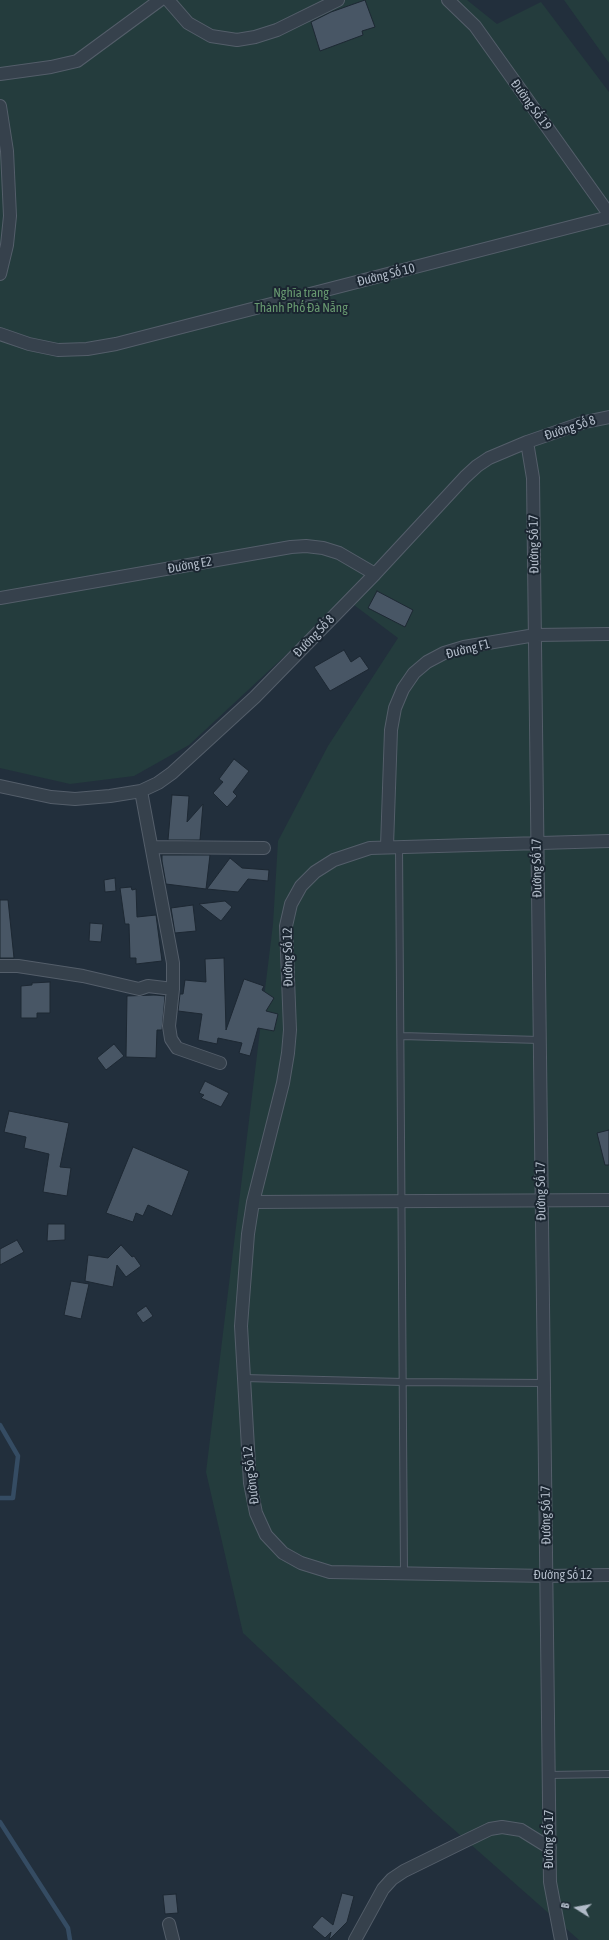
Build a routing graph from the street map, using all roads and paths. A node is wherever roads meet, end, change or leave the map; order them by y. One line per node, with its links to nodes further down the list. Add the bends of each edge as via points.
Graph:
1 (160, 0): 5 (street, via 77,61)
2 (168, 0): 3 (street, via 188,23 211,36 237,40 277,30)
3 (338, 0)
4 (448, 0): 7 (street, Đường Số 19, via 475,26)
5 (0, 74)
6 (0, 106): 9 (street, via 7,151 10,216)
7 (609, 214)
8 (609, 217): 10 (street, Đường Số 10, via 116,344 58,350)
9 (0, 274)
10 (0, 334)
11 (609, 417): 12 (street, Đường Số 8, via 585,422)
12 (527, 442): 13 (street, Đường Số 8, via 489,458 465,477); 16 (street, Đường Số 17, via 533,478)
13 (375, 574): 14 (street, Đường E2, via 339,553 306,546); 18 (street, Đường Số 8, via 255,697 172,773)
14 (0, 598)
15 (609, 634): 16 (street, Đường F1)
16 (535, 635): 20 (street, Đường Số 17); 21 (street, Đường F1, via 464,647 444,653 414,673 403,689 395,708 391,730)
17 (0, 786): 18 (street, Đường Số 8, via 51,797 75,799)
18 (141, 791): 22 (street)
19 (609, 841): 20 (street, Đường Số 12)
20 (536, 843): 21 (street, Đường Số 12); 27 (street, Đường Số 17)
21 (393, 846): 26 (lane); 31 (street, Đường Số 12, via 370,848 334,860 315,872 301,886 291,904 286,926 290,1030 288,1053)
22 (152, 847): 23 (street); 25 (street, via 173,963)
23 (264, 848)
24 (0, 966): 25 (street, via 26,967 83,976 139,989 148,986)
25 (173, 989): 28 (street, via 169,1026 171,1039 177,1048)
26 (402, 1036): 27 (lane); 32 (lane)
27 (539, 1040): 30 (street, Đường Số 17)
28 (220, 1063)
29 (609, 1200): 30 (street)
30 (542, 1201): 32 (street); 35 (street, Đường Số 17)
31 (254, 1202): 32 (street); 33 (street, Đường Số 12, via 248,1234 241,1326)
32 (401, 1202): 34 (lane)
33 (244, 1378): 34 (lane); 36 (street, Đường Số 12, via 250,1483 256,1513 266,1535 283,1552 301,1563 330,1572)
34 (403, 1382): 35 (lane); 36 (lane)
35 (544, 1383): 38 (street, Đường Số 17)
36 (404, 1573): 38 (street, Đường Số 12)
37 (609, 1575): 38 (street, Đường Số 12)
38 (547, 1576): 40 (street, Đường Số 17)
39 (609, 1774): 40 (lane)
40 (549, 1775): 41 (street, Đường Số 17)
41 (550, 1848): 44 (street, via 521,1830 502,1827 490,1829 392,1879 383,1889); 45 (street, Đường Số 17, via 550,1882)
42 (169, 1924): 43 (street)
43 (173, 1940)
44 (355, 1940)
45 (561, 1940)

